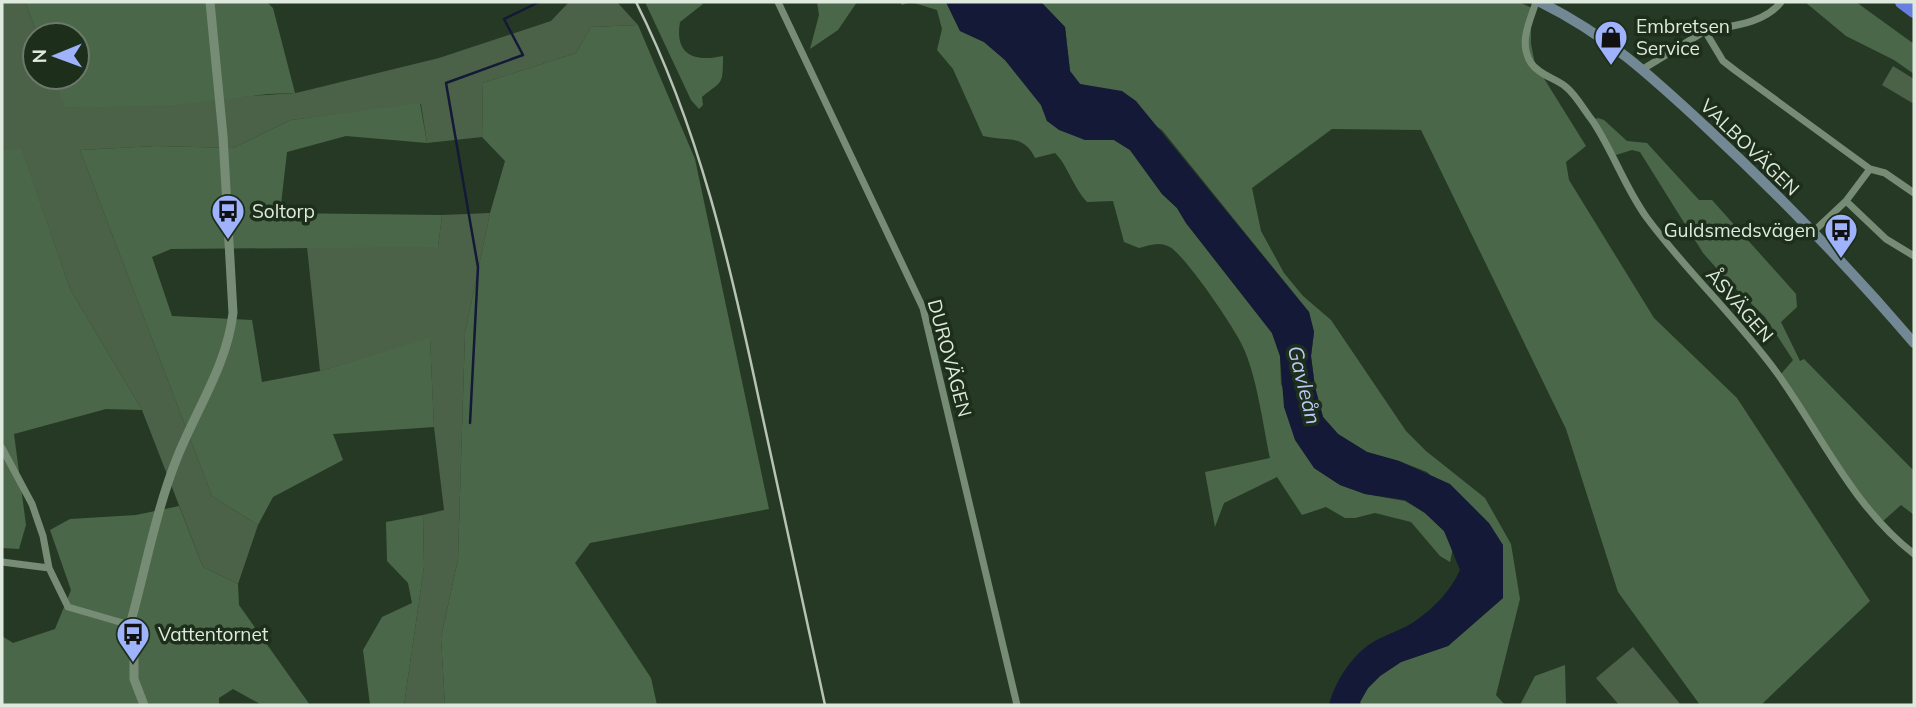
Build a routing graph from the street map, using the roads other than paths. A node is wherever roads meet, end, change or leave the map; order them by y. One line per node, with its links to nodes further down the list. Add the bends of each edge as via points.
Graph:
1 (211, 2): 19 (street, via 233,289 231,328 222,361 176,461)
2 (778, 2): 21 (street, DUROVÄGEN, via 923,308)
3 (1538, 2): 8 (main road, VALBOVÄGEN, via 1593,31); 16 (street, ÅSVÄGEN, via 1525,33 1530,62 1567,87 1593,122 1651,223 1776,371 1866,508)
4 (1781, 2): 7 (street, via 1757,20)
5 (1902, 2): 6 (highway)
6 (1914, 11)
7 (1705, 32): 8 (street); 9 (street, via 1723,61)
8 (1643, 69): 12 (main road, VALBOVÄGEN)
9 (1870, 169): 10 (street, via 1885,173); 11 (street)
10 (1914, 193)
11 (1846, 201): 12 (street); 13 (street, via 1886,239)
12 (1813, 232): 14 (main road, VALBOVÄGEN)
13 (1914, 256)
14 (1914, 342)
15 (2, 448): 18 (street, via 32,504)
16 (1914, 554)
17 (2, 562): 18 (street)
18 (49, 568): 19 (street, via 68,607)
19 (130, 625): 20 (street, via 134,679)
20 (144, 705)
21 (1017, 705)

